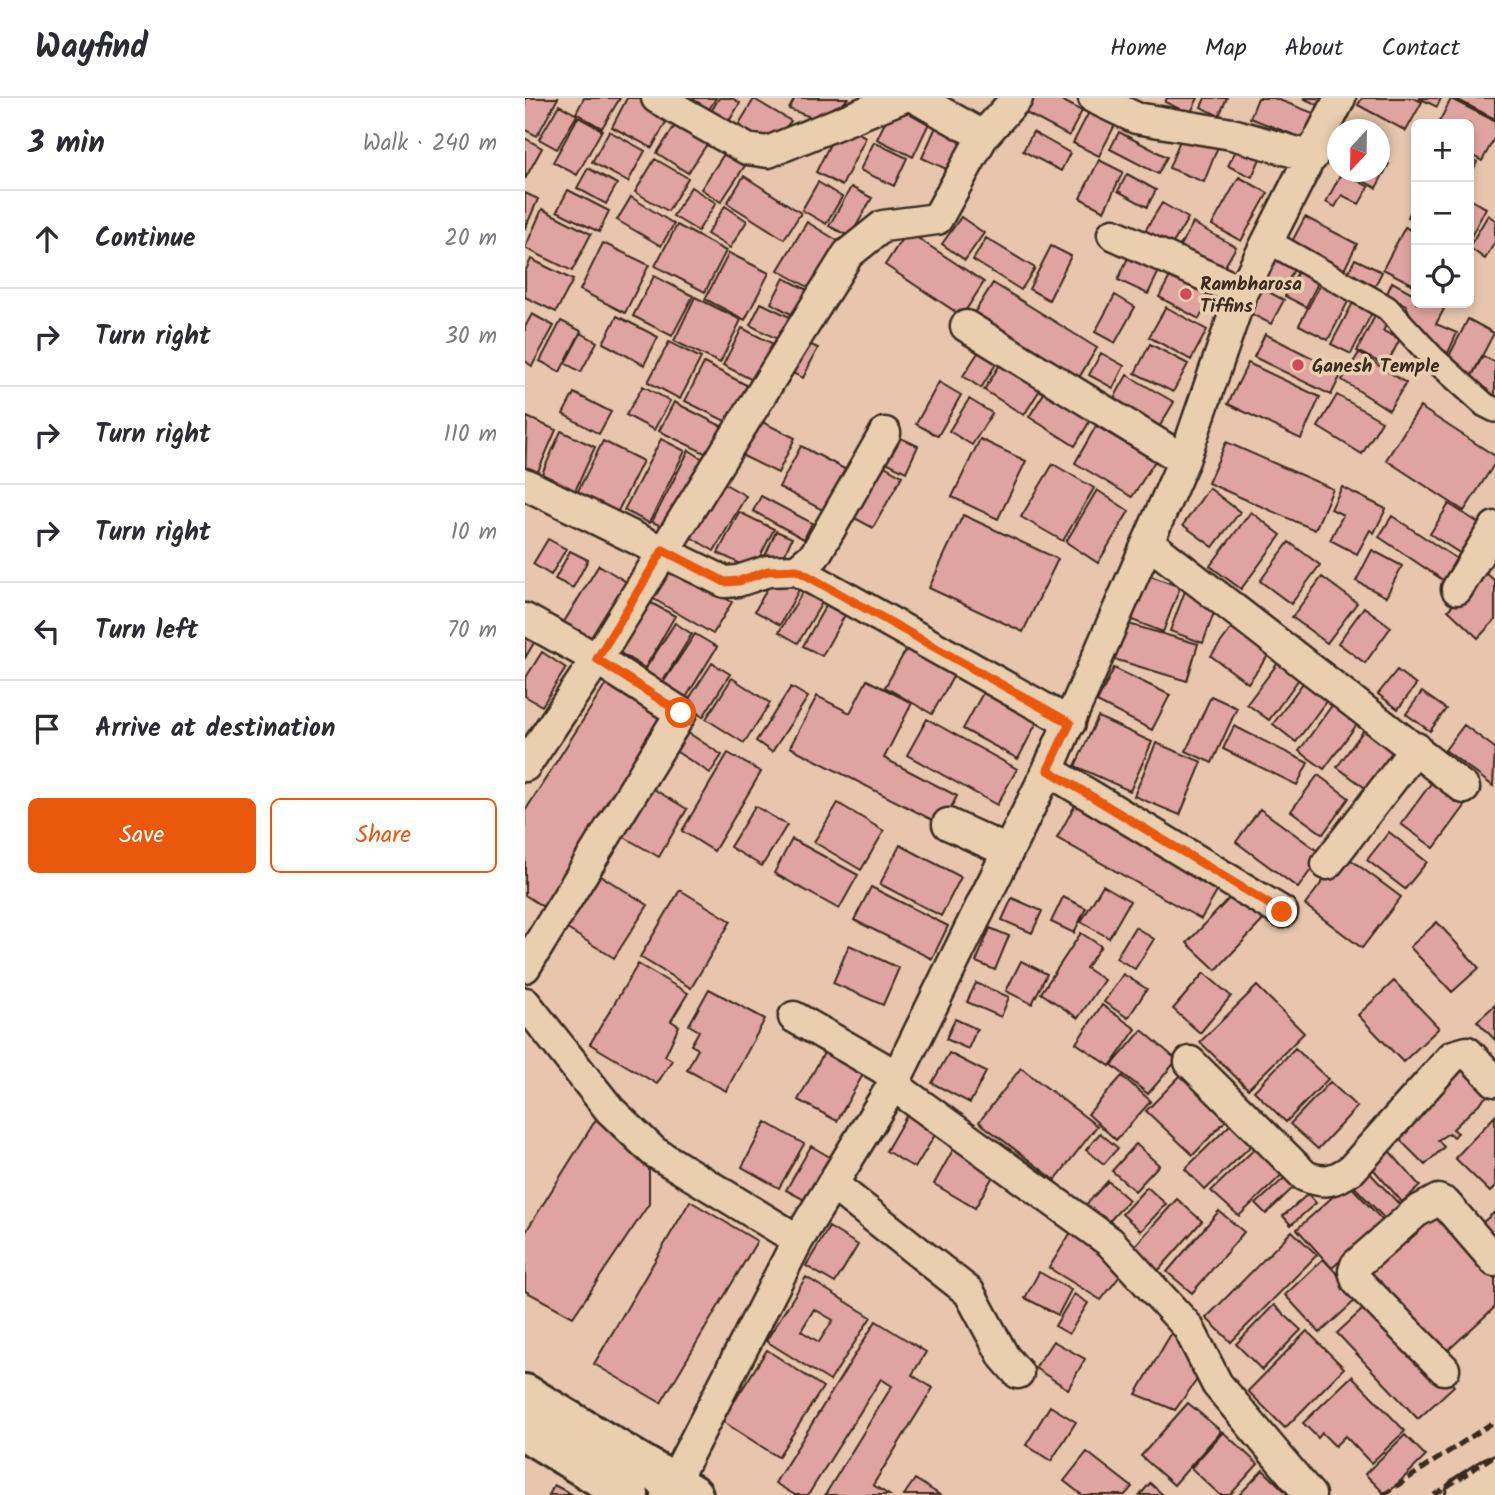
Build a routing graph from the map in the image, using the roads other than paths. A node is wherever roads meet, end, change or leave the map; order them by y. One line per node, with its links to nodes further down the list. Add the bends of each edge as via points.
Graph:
1 (657, 98): 2 (street, via 747,149 768,152)
2 (900, 98)
3 (916, 98): 7 (street)
4 (1017, 98): 7 (street)
5 (1094, 98): 8 (street, via 1136,118 1232,134)
6 (1340, 98): 8 (street)
7 (983, 136): 19 (street, via 937,219 883,226 848,254)
8 (1312, 157): 10 (street)
9 (1113, 234): 11 (street)
10 (1268, 241): 11 (street); 13 (street, via 1387,308 1433,358)
11 (1242, 292): 15 (street)
12 (966, 326): 15 (street)
13 (1495, 410)
14 (885, 433): 20 (street, via 815,555)
15 (1184, 460): 18 (street)
16 (525, 484): 19 (street)
17 (1495, 527): 21 (street)
18 (1149, 543): 24 (street); 25 (street)
19 (663, 550): 20 (street, via 725,582 768,571); 23 (street)
20 (797, 570): 24 (street)
21 (1457, 589)
22 (525, 620): 23 (street)
23 (597, 659): 26 (street); 33 (street, via 681,713)
24 (1070, 723): 27 (street)
25 (1416, 748): 28 (street); 31 (street)
26 (525, 765)
27 (1048, 770): 30 (street); 32 (street)
28 (1464, 788)
29 (949, 824): 30 (street)
30 (1007, 851): 38 (street)
31 (1327, 864)
32 (1282, 912)
33 (525, 967)
34 (525, 1003): 40 (street, via 610,1110 654,1152)
35 (794, 1017): 38 (street, via 881,1067)
36 (1190, 1062): 37 (street, via 1305,1176 1317,1181 1335,1181 1352,1170 1454,1056 1467,1052)
37 (1495, 1081)
38 (894, 1082): 39 (street); 49 (street, via 1110,1242 1188,1327 1217,1384)
39 (832, 1184): 40 (street); 43 (street, via 969,1292 1005,1357)
40 (798, 1240): 47 (street)
41 (1495, 1261): 42 (street, via 1445,1203 1432,1200 1356,1265 1357,1281)
42 (1444, 1369)
43 (1019, 1373)
44 (525, 1394): 47 (main road)
45 (525, 1431): 48 (main road)
46 (1495, 1476): 50 (main road)
47 (677, 1491)
48 (629, 1495)
49 (1310, 1495)
50 (1466, 1495)

